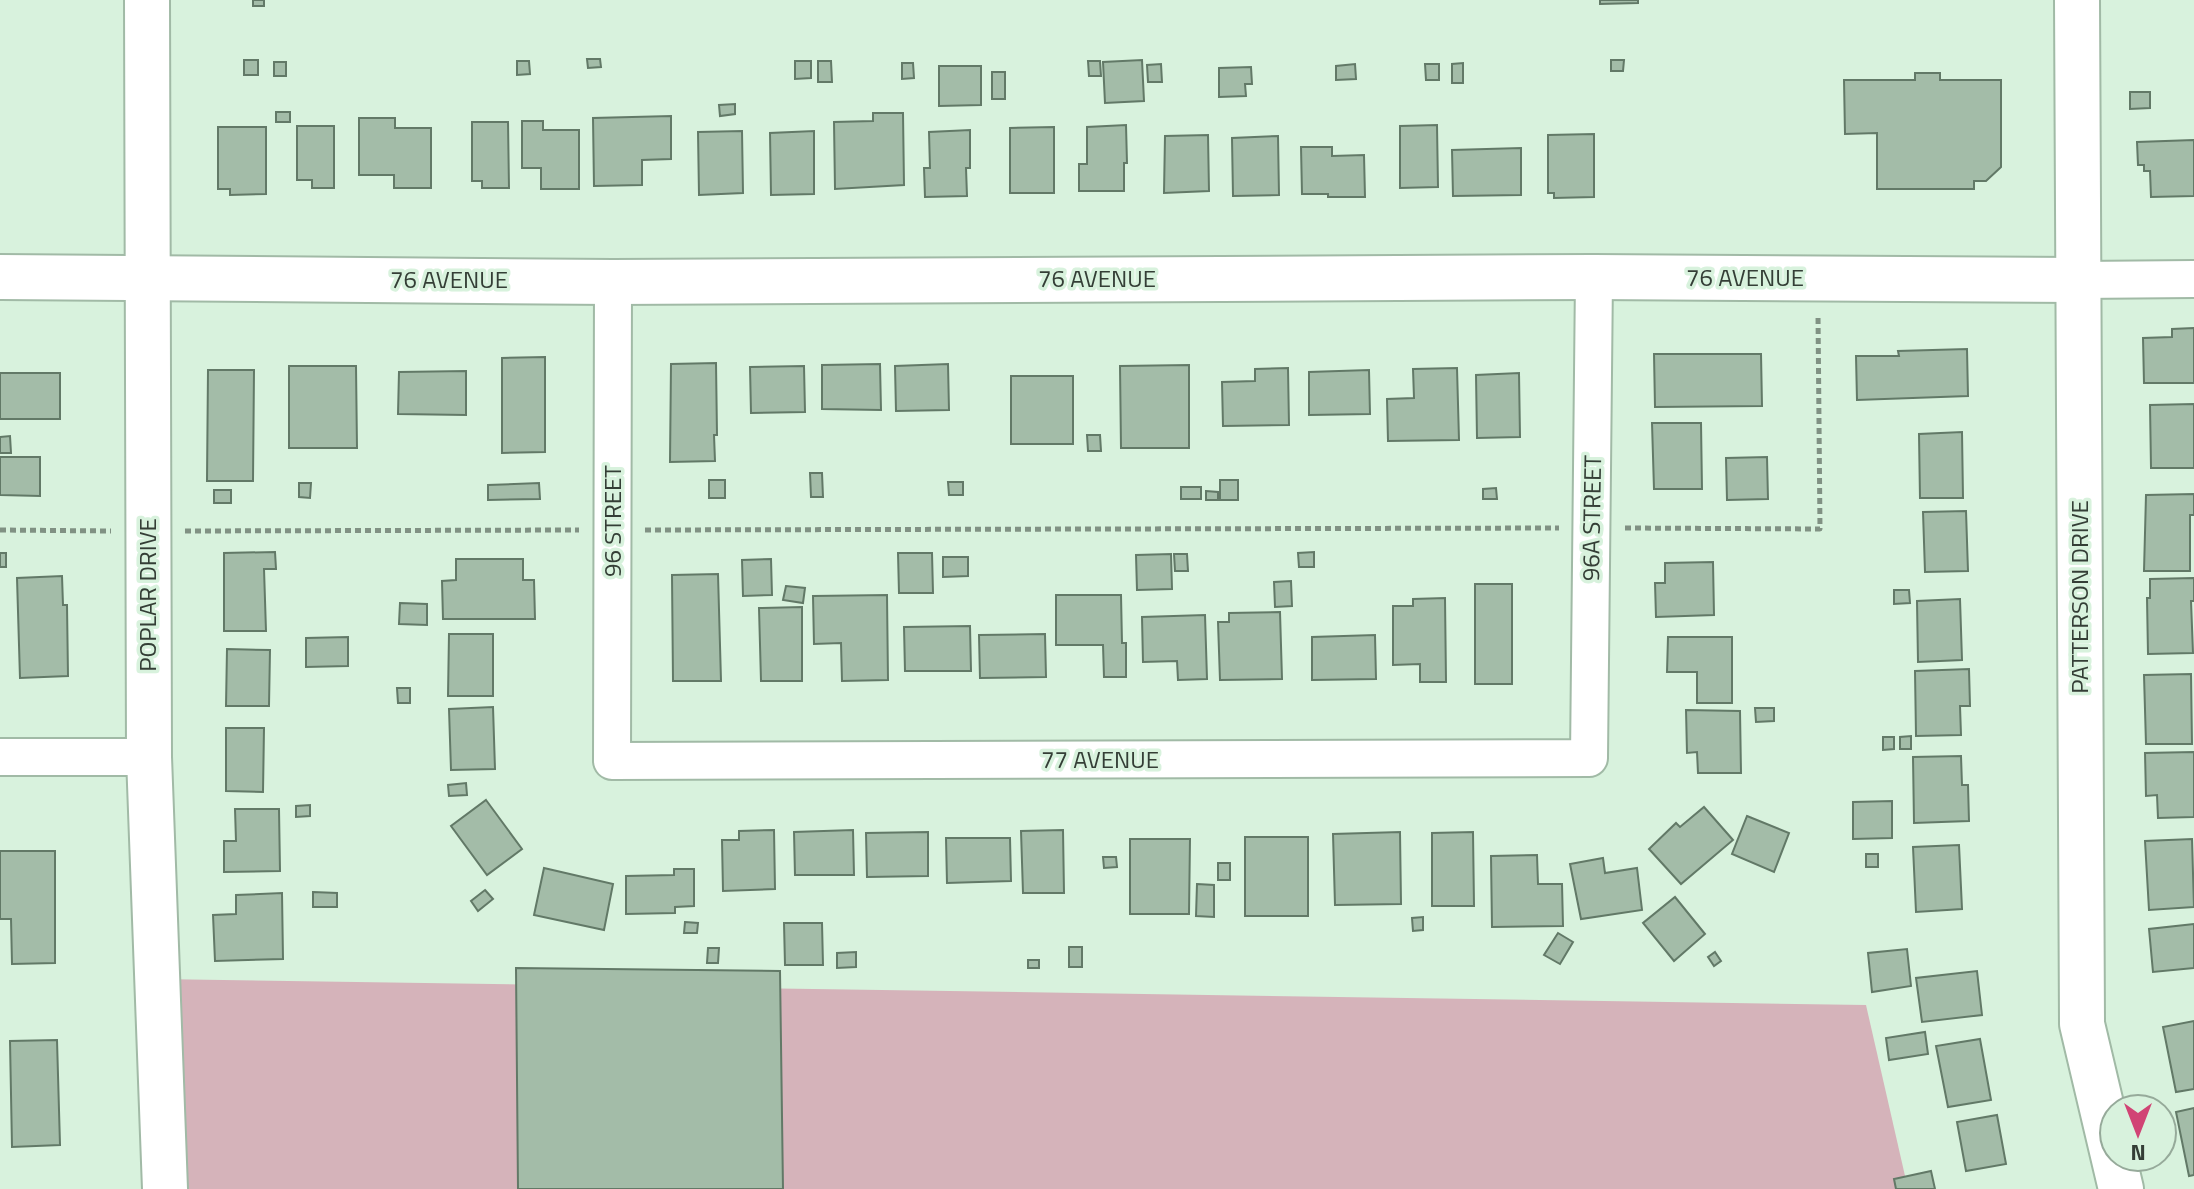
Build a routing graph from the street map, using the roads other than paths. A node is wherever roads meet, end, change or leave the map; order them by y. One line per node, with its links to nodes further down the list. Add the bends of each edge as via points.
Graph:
1 (147, 0): 5 (street, POPLAR DRIVE)
2 (2077, 0): 7 (street, PATTERSON DRIVE)
3 (0, 277): 5 (street, 76 AVENUE)
4 (1594, 277): 7 (street, 76 AVENUE); 8 (street, 76 AVENUE); 11 (street, 96A STREET)
5 (147, 278): 8 (street, 76 AVENUE); 10 (street, POPLAR DRIVE)
6 (2194, 279): 7 (street, 76 AVENUE)
7 (2078, 280): 14 (street, PATTERSON DRIVE, via 2082,1024)
8 (613, 282): 12 (street, 96 STREET)
9 (0, 757): 10 (street)
10 (149, 757): 13 (street, POPLAR DRIVE)
11 (1589, 758): 12 (street, 77 AVENUE)
12 (612, 761)
13 (165, 1189)
14 (2121, 1189)

